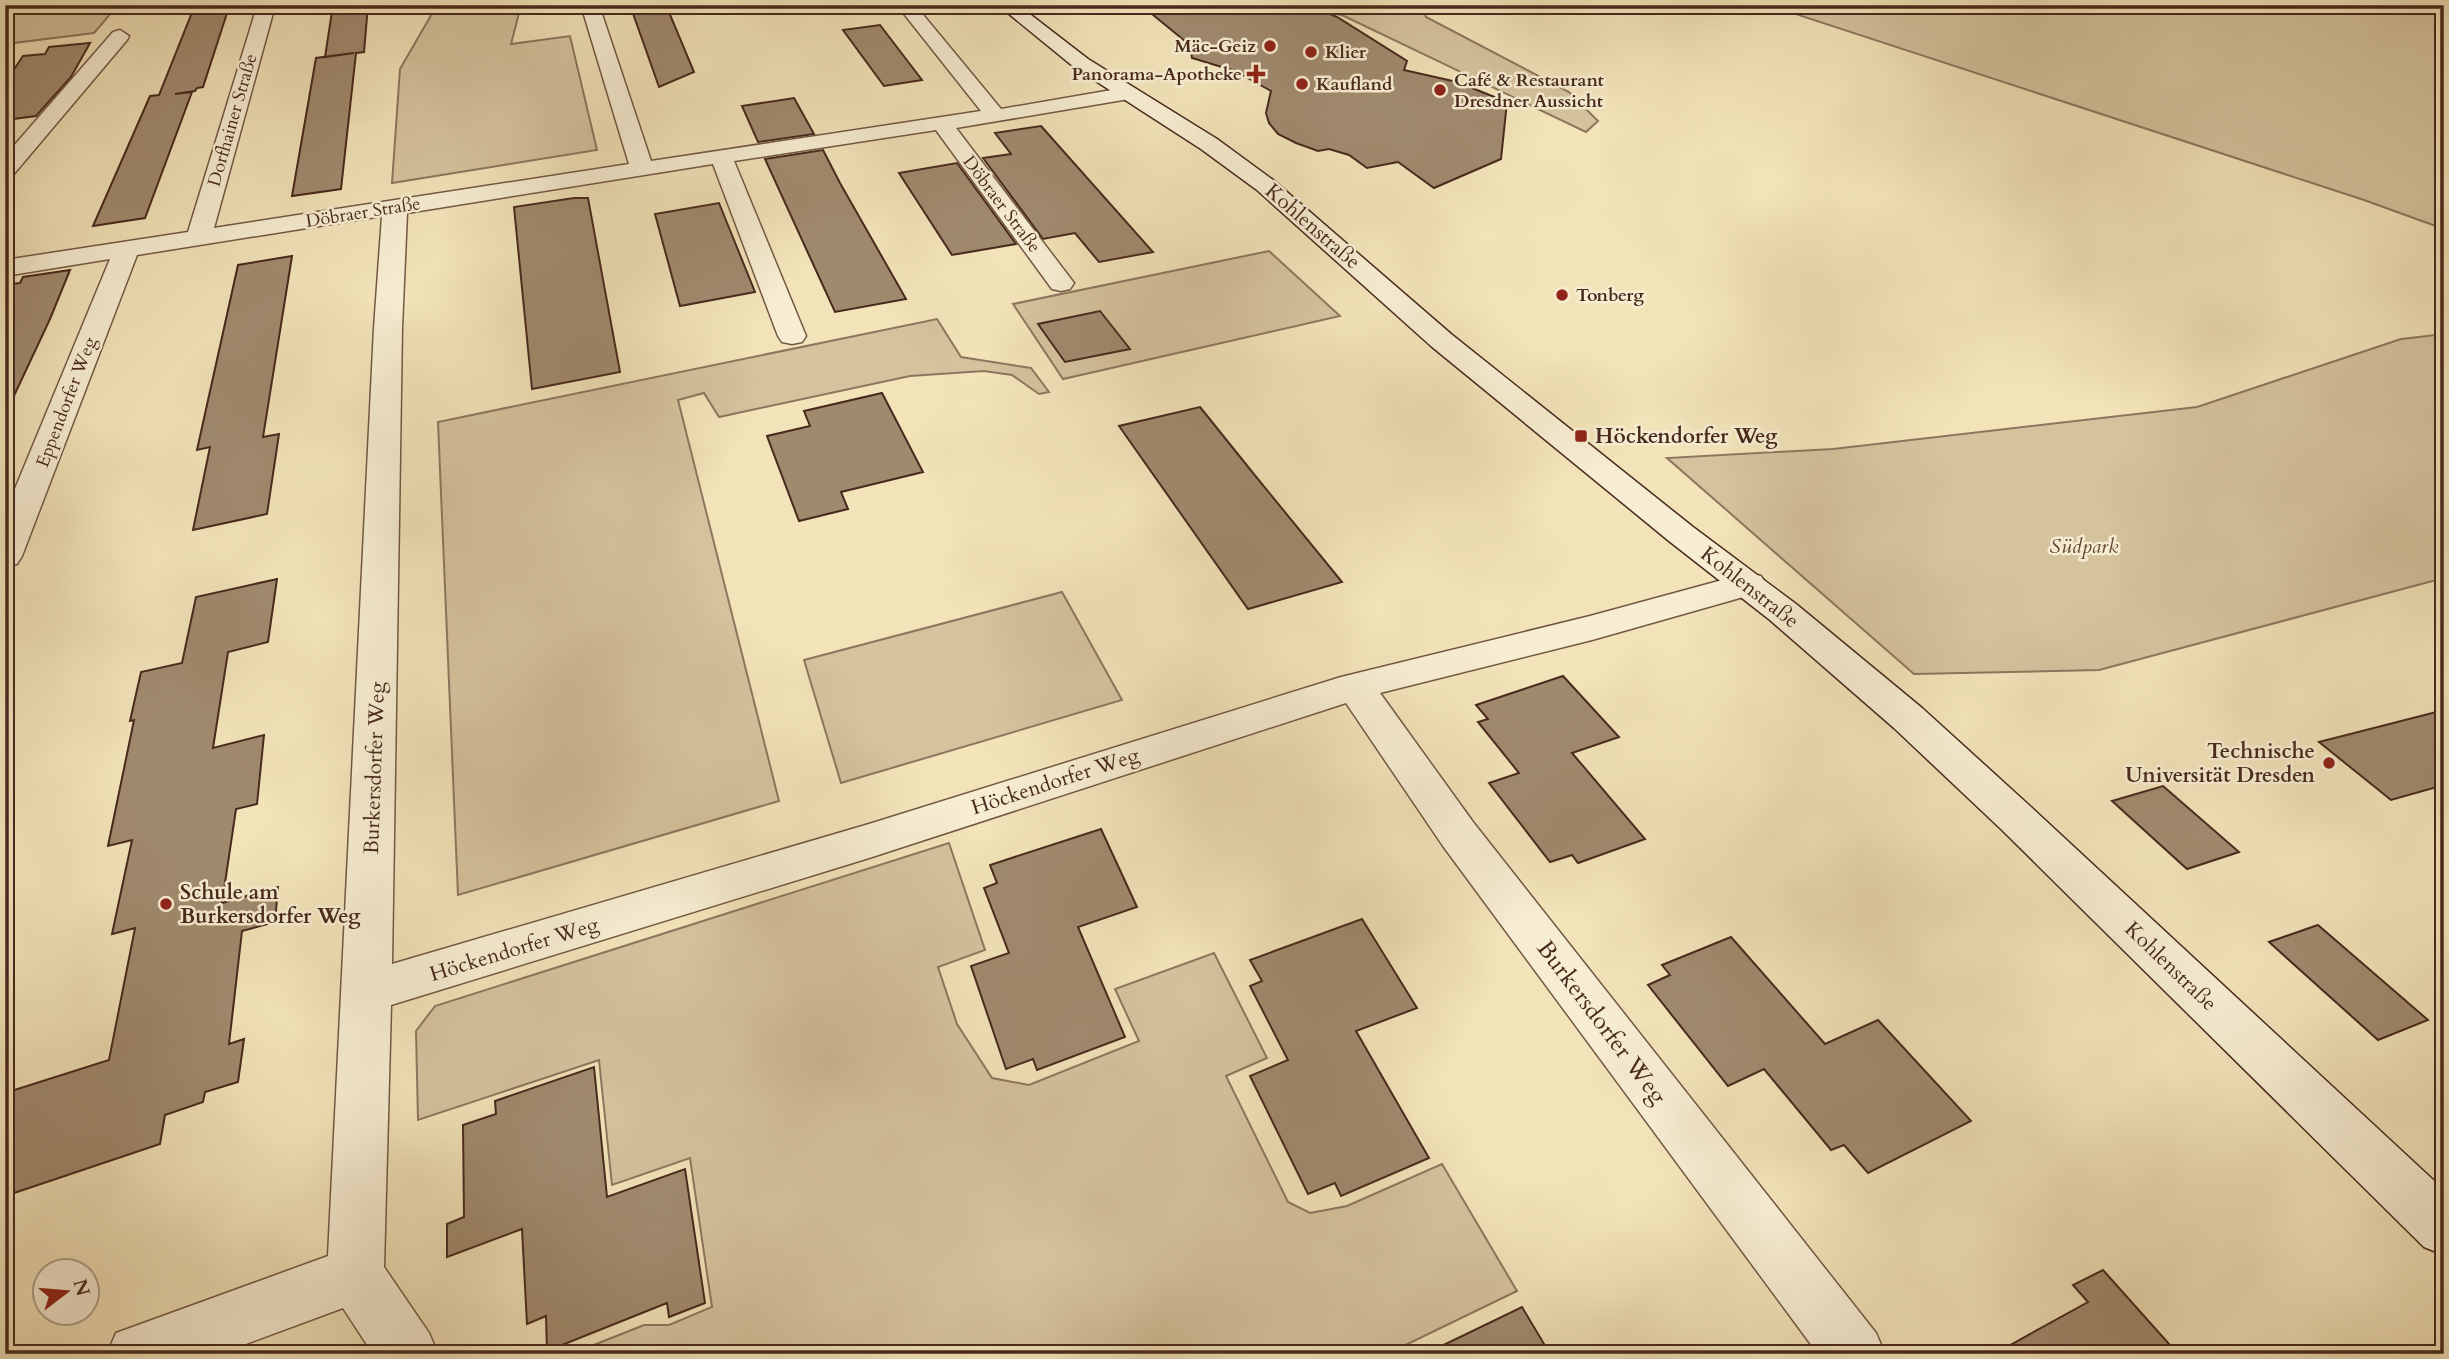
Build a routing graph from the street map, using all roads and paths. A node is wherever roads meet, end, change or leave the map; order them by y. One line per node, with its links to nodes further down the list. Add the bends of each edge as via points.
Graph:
1 (270, 5): 13 (street, Dorfhainer Straße)
2 (590, 5): 10 (street)
3 (906, 5): 7 (street)
4 (1007, 5): 6 (street, Kohlenstraße, via 1042,35)
5 (120, 36): 11 (street)
6 (1129, 93): 7 (street, Döbraer Straße); 19 (street, Kohlenstraße, via 1265,185 1451,348)
7 (996, 117): 8 (street, Döbraer Straße)
8 (943, 125): 9 (street, Döbraer Straße); 16 (street, Döbraer Straße)
9 (720, 157): 10 (street, Döbraer Straße); 17 (street)
10 (642, 169): 12 (street, Döbraer Straße)
11 (5, 170)
12 (395, 207): 13 (street, Döbraer Straße); 21 (street, Burkersdorfer Weg)
13 (199, 236): 14 (street, Döbraer Straße)
14 (127, 248): 15 (street, Döbraer Straße); 18 (street, Eppendorfer Weg)
15 (5, 268)
16 (1061, 283)
17 (792, 336)
18 (5, 556)
19 (1748, 584): 20 (street, Höckendorfer Weg); 22 (street, Kohlenstraße, via 1898,709)
20 (1355, 686): 21 (street, Höckendorfer Weg, via 856,845); 26 (street, Burkersdorfer Weg, via 1458,834)
21 (367, 992): 23 (street, Burkersdorfer Weg)
22 (2444, 1227)
23 (355, 1275): 24 (street); 25 (street)
24 (137, 1354)
25 (408, 1354)
26 (1855, 1354)

